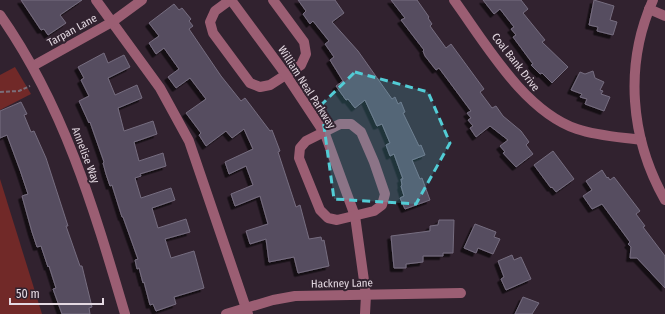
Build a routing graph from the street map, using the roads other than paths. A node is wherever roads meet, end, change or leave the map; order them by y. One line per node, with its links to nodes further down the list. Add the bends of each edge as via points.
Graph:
1 (96, 0): 9 (street)
2 (142, 0): 9 (street, Tarpan Lane)
3 (230, 0): 11 (street, William Neal Parkway); 11 (street, via 215,11 210,22 213,33 250,83 260,87 270,85)
4 (273, 0): 11 (street, via 304,42 306,54 301,65)
5 (454, 0): 13 (street, Coal Bank Drive, via 514,82 545,112 563,123 583,130)
6 (651, 5): 8 (street); 13 (street, via 639,42 635,67 636,115)
7 (0, 15): 10 (street, Annelise Way)
8 (665, 16)
9 (112, 22): 10 (street, Tarpan Lane); 18 (street, via 160,88 189,141)
10 (33, 66): 19 (street, Annelise Way, via 60,120 82,174)
11 (286, 75): 12 (street, William Neal Parkway)
12 (323, 132): 15 (street, William Neal Parkway); 15 (street, via 306,140 300,148 299,158 320,210 328,218 337,220); 15 (street, via 340,124 351,124 361,132 374,162 385,194 382,204 374,211)
13 (640, 140): 14 (street)
14 (665, 200)
15 (355, 216): 17 (street, William Neal Parkway)
16 (461, 293): 17 (street, Hackney Lane)
17 (366, 295): 18 (street, Hackney Lane, via 295,296); 21 (street, William Neal Parkway)
18 (247, 311): 20 (street, Hackney Lane)
19 (126, 314)
20 (226, 314)
21 (365, 314)

